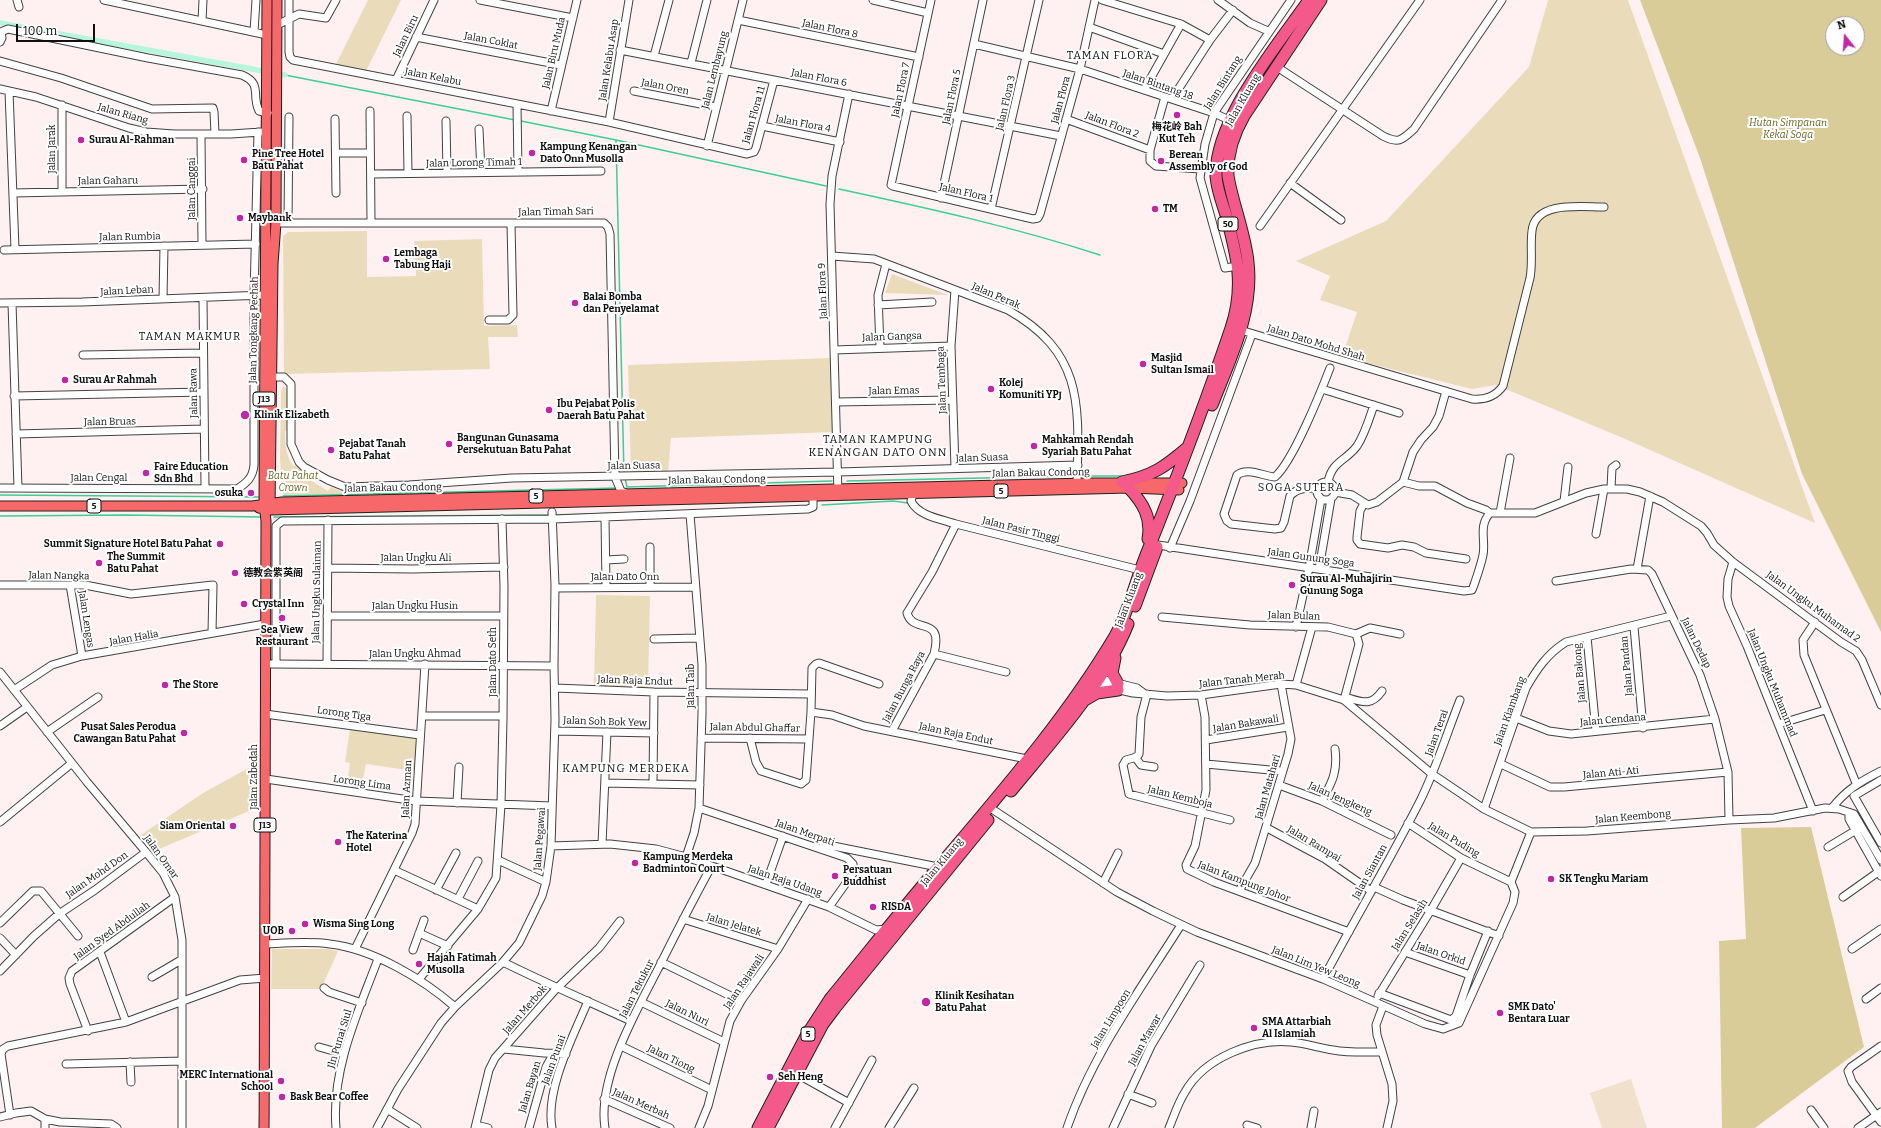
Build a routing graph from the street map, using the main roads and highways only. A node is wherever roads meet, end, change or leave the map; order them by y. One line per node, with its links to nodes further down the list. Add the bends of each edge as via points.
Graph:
1 (267, 0): 5 (main road, Jalan Tongkang Pechah / J13, via 267,35)
2 (277, 0): 5 (main road, Jalan Tongkang Pechah / J13, via 277,26)
3 (1309, 0): 11 (highway, Jalan Kluang / 50, via 1229,120 1219,151 1216,178 1238,266)
4 (1321, 0): 11 (highway, Jalan Kluang / 50, via 1236,131 1228,164 1230,188 1247,257 1249,278 1248,298)
5 (272, 56): 6 (main road, Jalan Tongkang Pechah / J13, via 268,113 263,131); 7 (main road, Jalan Tongkang Pechah / J13, via 277,94)
6 (267, 198): 7 (main road, via 272,219); 8 (main road, Jalan Tongkang Pechah / J13)
7 (276, 223): 8 (main road, via 272,226 270,239); 9 (main road, Jalan Tongkang Pechah / J13)
8 (266, 245): 10 (main road, Jalan Tongkang Pechah / J13)
9 (273, 262): 10 (main road, via 269,267 269,291); 13 (main road, Jalan Tongkang Pechah / J13)
10 (264, 295): 19 (main road, Jalan Tongkang Pechah / J13)
11 (1236, 329): 12 (highway, Jalan Kluang / 50); 15 (highway, Jalan Kluang / 50)
12 (1188, 447): 14 (highway, via 1167,465); 15 (highway, Jalan Kluang / 50)
13 (271, 453): 17 (main road, via 276,492); 19 (main road, Jalan Tongkang Pechah / J13)
14 (1125, 485): 15 (main road, Jalan Bakau Condong / 5); 16 (main road, Jalan Bakau Condong / 5, via 1077,483); 16 (main road, Jalan Bakau Condong / 5, via 912,495); 21 (highway, via 1137,497 1148,515 1150,532)
15 (1178, 486): 21 (highway, Jalan Kluang / 5); 22 (highway, Jalan Kluang / 5)
16 (838, 492): 17 (main road, Jalan Bakau Condong / 5, via 409,492); 19 (main road, Jalan Bakau Condong / 5, via 813,496 539,504)
17 (282, 502): 19 (main road, Jalan Bakau Condong / 5)
18 (0, 506): 19 (main road, Jalan Bakau Condong / 5)
19 (267, 506): 20 (main road, Jalan Tongkang Pechah / J13)
20 (266, 522): 26 (main road, Jalan Zabedah / J13)
21 (1146, 555): 23 (highway, Jalan Kluang / 5, via 1117,632)
22 (1122, 639): 23 (highway, Jalan Kluang / 5); 24 (highway, via 1112,668 1118,687 1097,693)
23 (1093, 681): 24 (highway, Jalan Kluang / 5); 25 (highway, Jalan Kluang / 5, via 1027,759)
24 (1079, 706): 25 (highway, Jalan Kluang / 5)
25 (992, 809): 27 (highway, Jalan Kluang / 5, via 938,867 886,929 817,1019); 28 (highway, Jalan Kluang / 5, via 834,1008)
26 (264, 1128)
27 (758, 1128)
28 (768, 1128)

